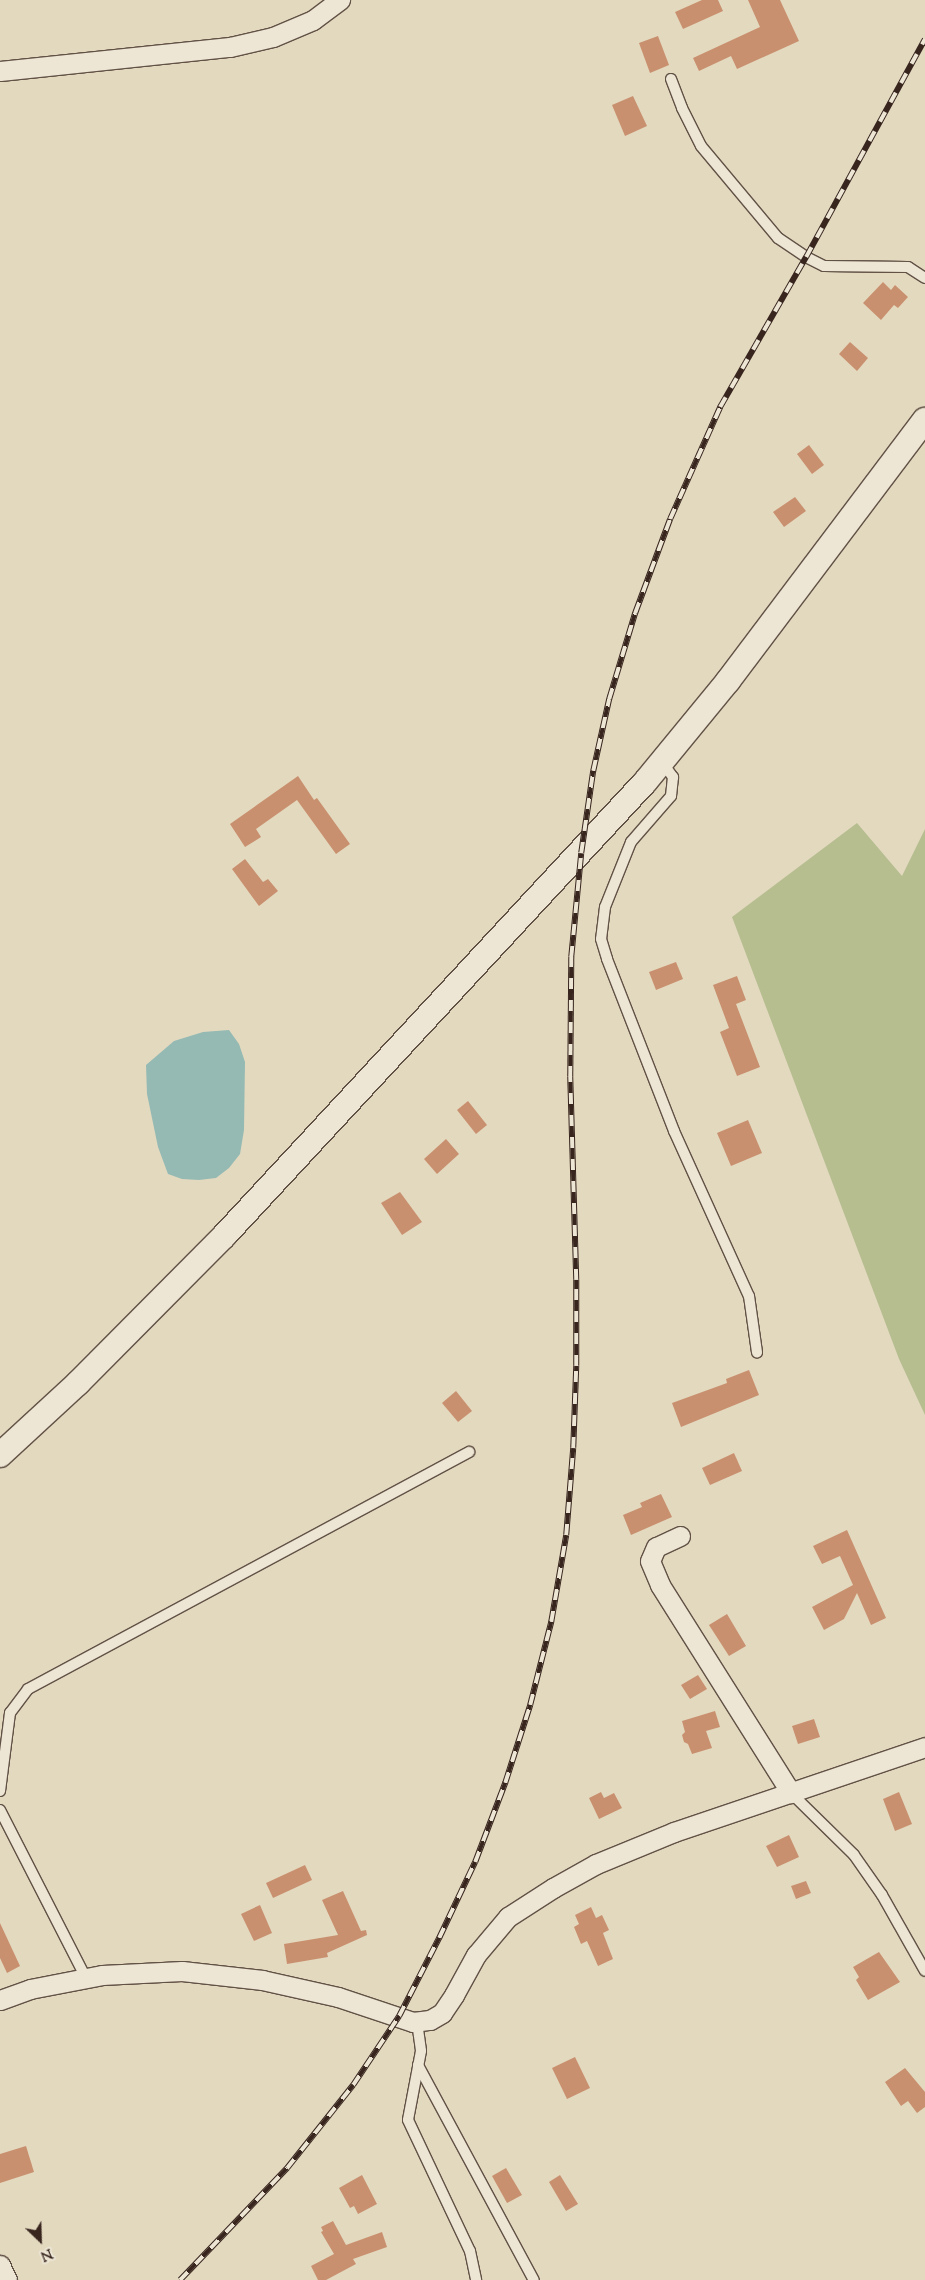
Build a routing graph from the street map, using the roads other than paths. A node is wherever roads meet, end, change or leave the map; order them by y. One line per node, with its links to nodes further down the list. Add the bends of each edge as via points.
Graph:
1 (340, 0): 2 (street, via 313,20 273,37 230,47)
2 (0, 71)
3 (671, 79): 4 (lane, via 701,146 778,238 824,266 908,267)
4 (925, 278)
5 (925, 420): 6 (street, via 728,681)
6 (662, 762): 7 (lane, via 673,778 671,796 631,842 605,908 601,939 606,960 674,1130 749,1296); 9 (street, via 224,1236 78,1383)
7 (757, 1352)
8 (469, 1452): 12 (lane, via 28,1689 10,1713)
9 (0, 1455)
10 (680, 1536): 13 (street, via 656,1547 650,1561 660,1586)
11 (925, 1747): 13 (street)
12 (0, 1791)
13 (791, 1793): 15 (lane, via 854,1855 882,1895); 18 (street, via 674,1832 596,1864 553,1888 508,1917 476,1955 442,2013 430,2020)
14 (0, 1810): 16 (lane)
15 (925, 1971)
16 (86, 1978): 17 (street, via 30,1989); 18 (street, via 182,1971 262,1980 338,1997)
17 (0, 2000)
18 (417, 2022): 19 (lane, via 421,2051)
19 (418, 2065): 22 (lane, via 408,2120 470,2251); 23 (lane)
20 (0, 2265): 21 (street)
21 (7, 2280)
22 (476, 2280)
23 (534, 2280)

